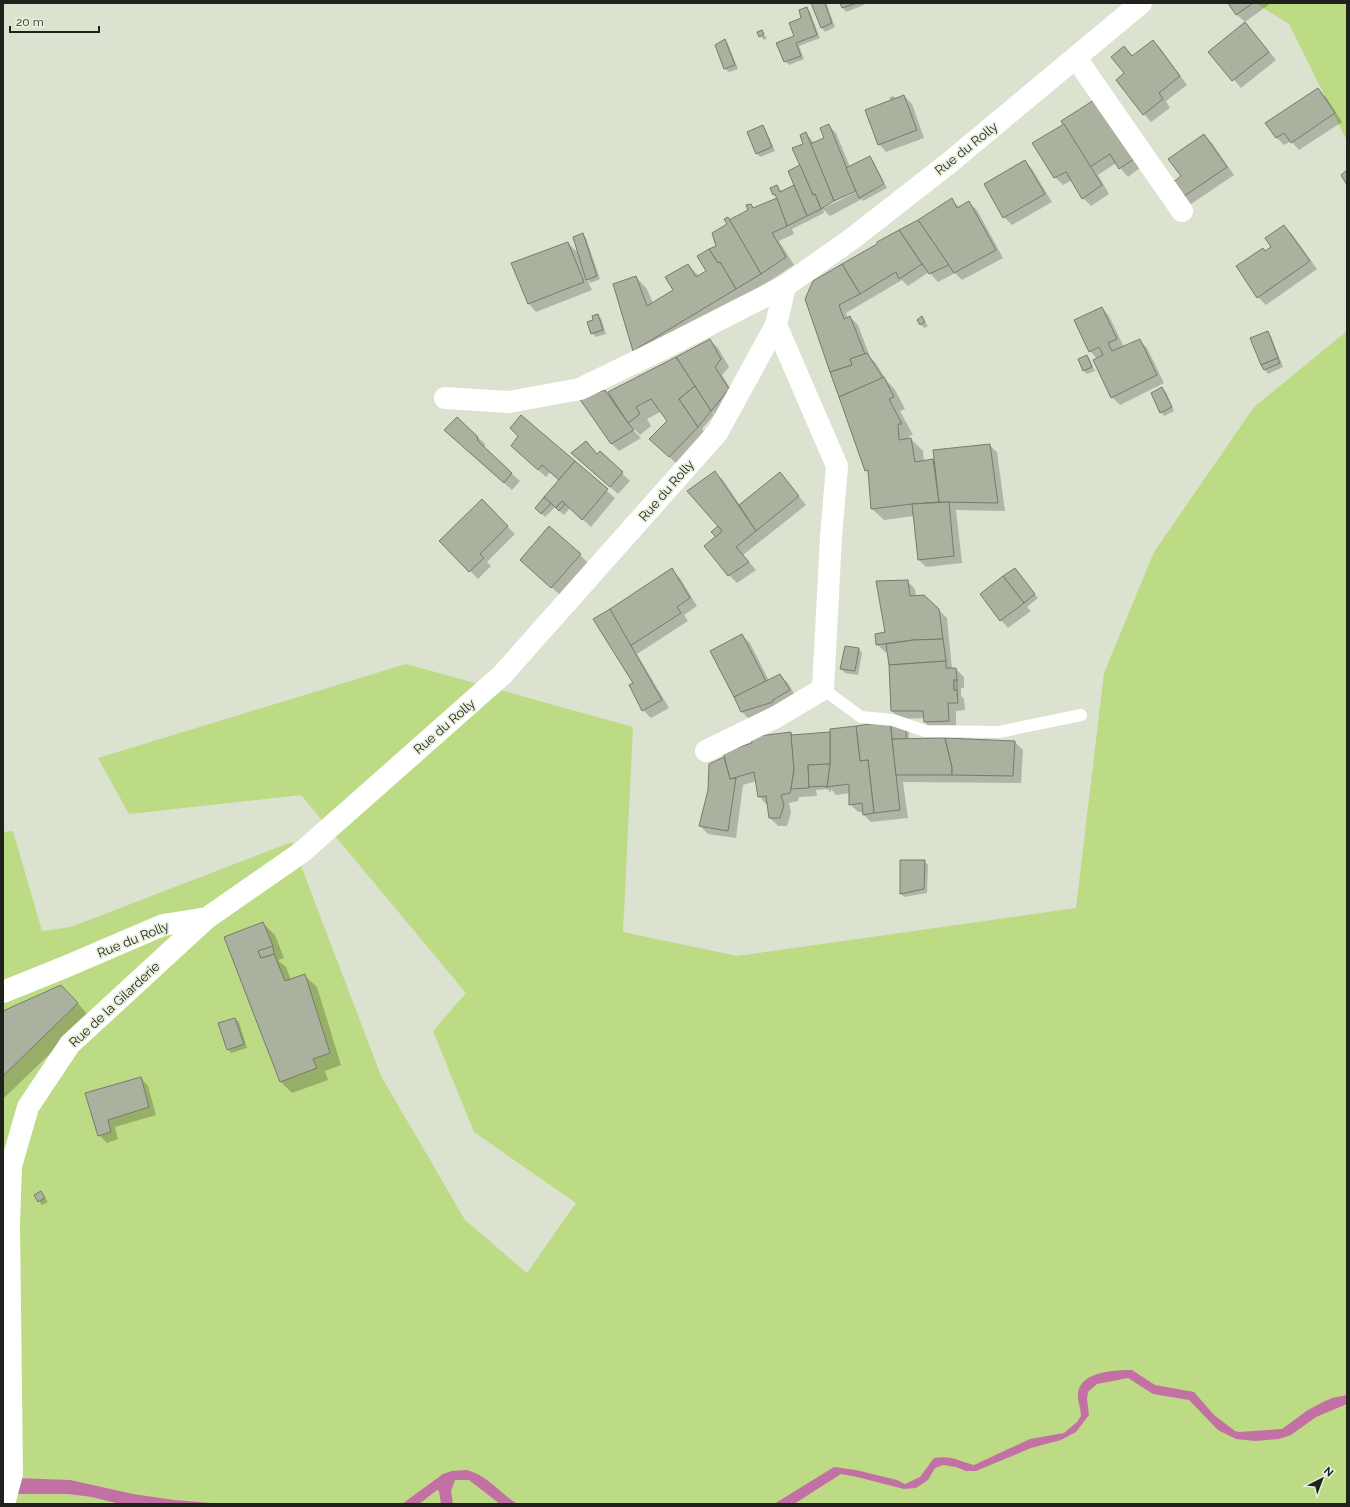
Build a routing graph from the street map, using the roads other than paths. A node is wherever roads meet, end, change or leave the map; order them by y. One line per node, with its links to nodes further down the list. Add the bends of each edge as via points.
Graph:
1 (1141, 3): 2 (street, Rue du Rolly)
2 (1076, 58): 3 (street); 4 (street, Rue du Rolly, via 853,238)
3 (1182, 211)
4 (785, 286): 5 (street, Rue du Rolly); 6 (street, Rue du Rolly, via 580,389 509,402)
5 (776, 325): 7 (street, via 837,466 830,537); 10 (street, Rue du Rolly, via 716,433 502,675 302,852)
6 (445, 398)
7 (823, 689): 8 (lane, via 861,717 893,720 925,730 999,732); 9 (street, via 776,717)
8 (1081, 715)
9 (706, 751)
10 (207, 918): 11 (street, Rue du Rolly, via 163,925); 12 (street, Rue de la Gilarderie, via 70,1044 28,1107 11,1166 9,1224 12,1474)
11 (3, 992)
12 (5, 1500)

